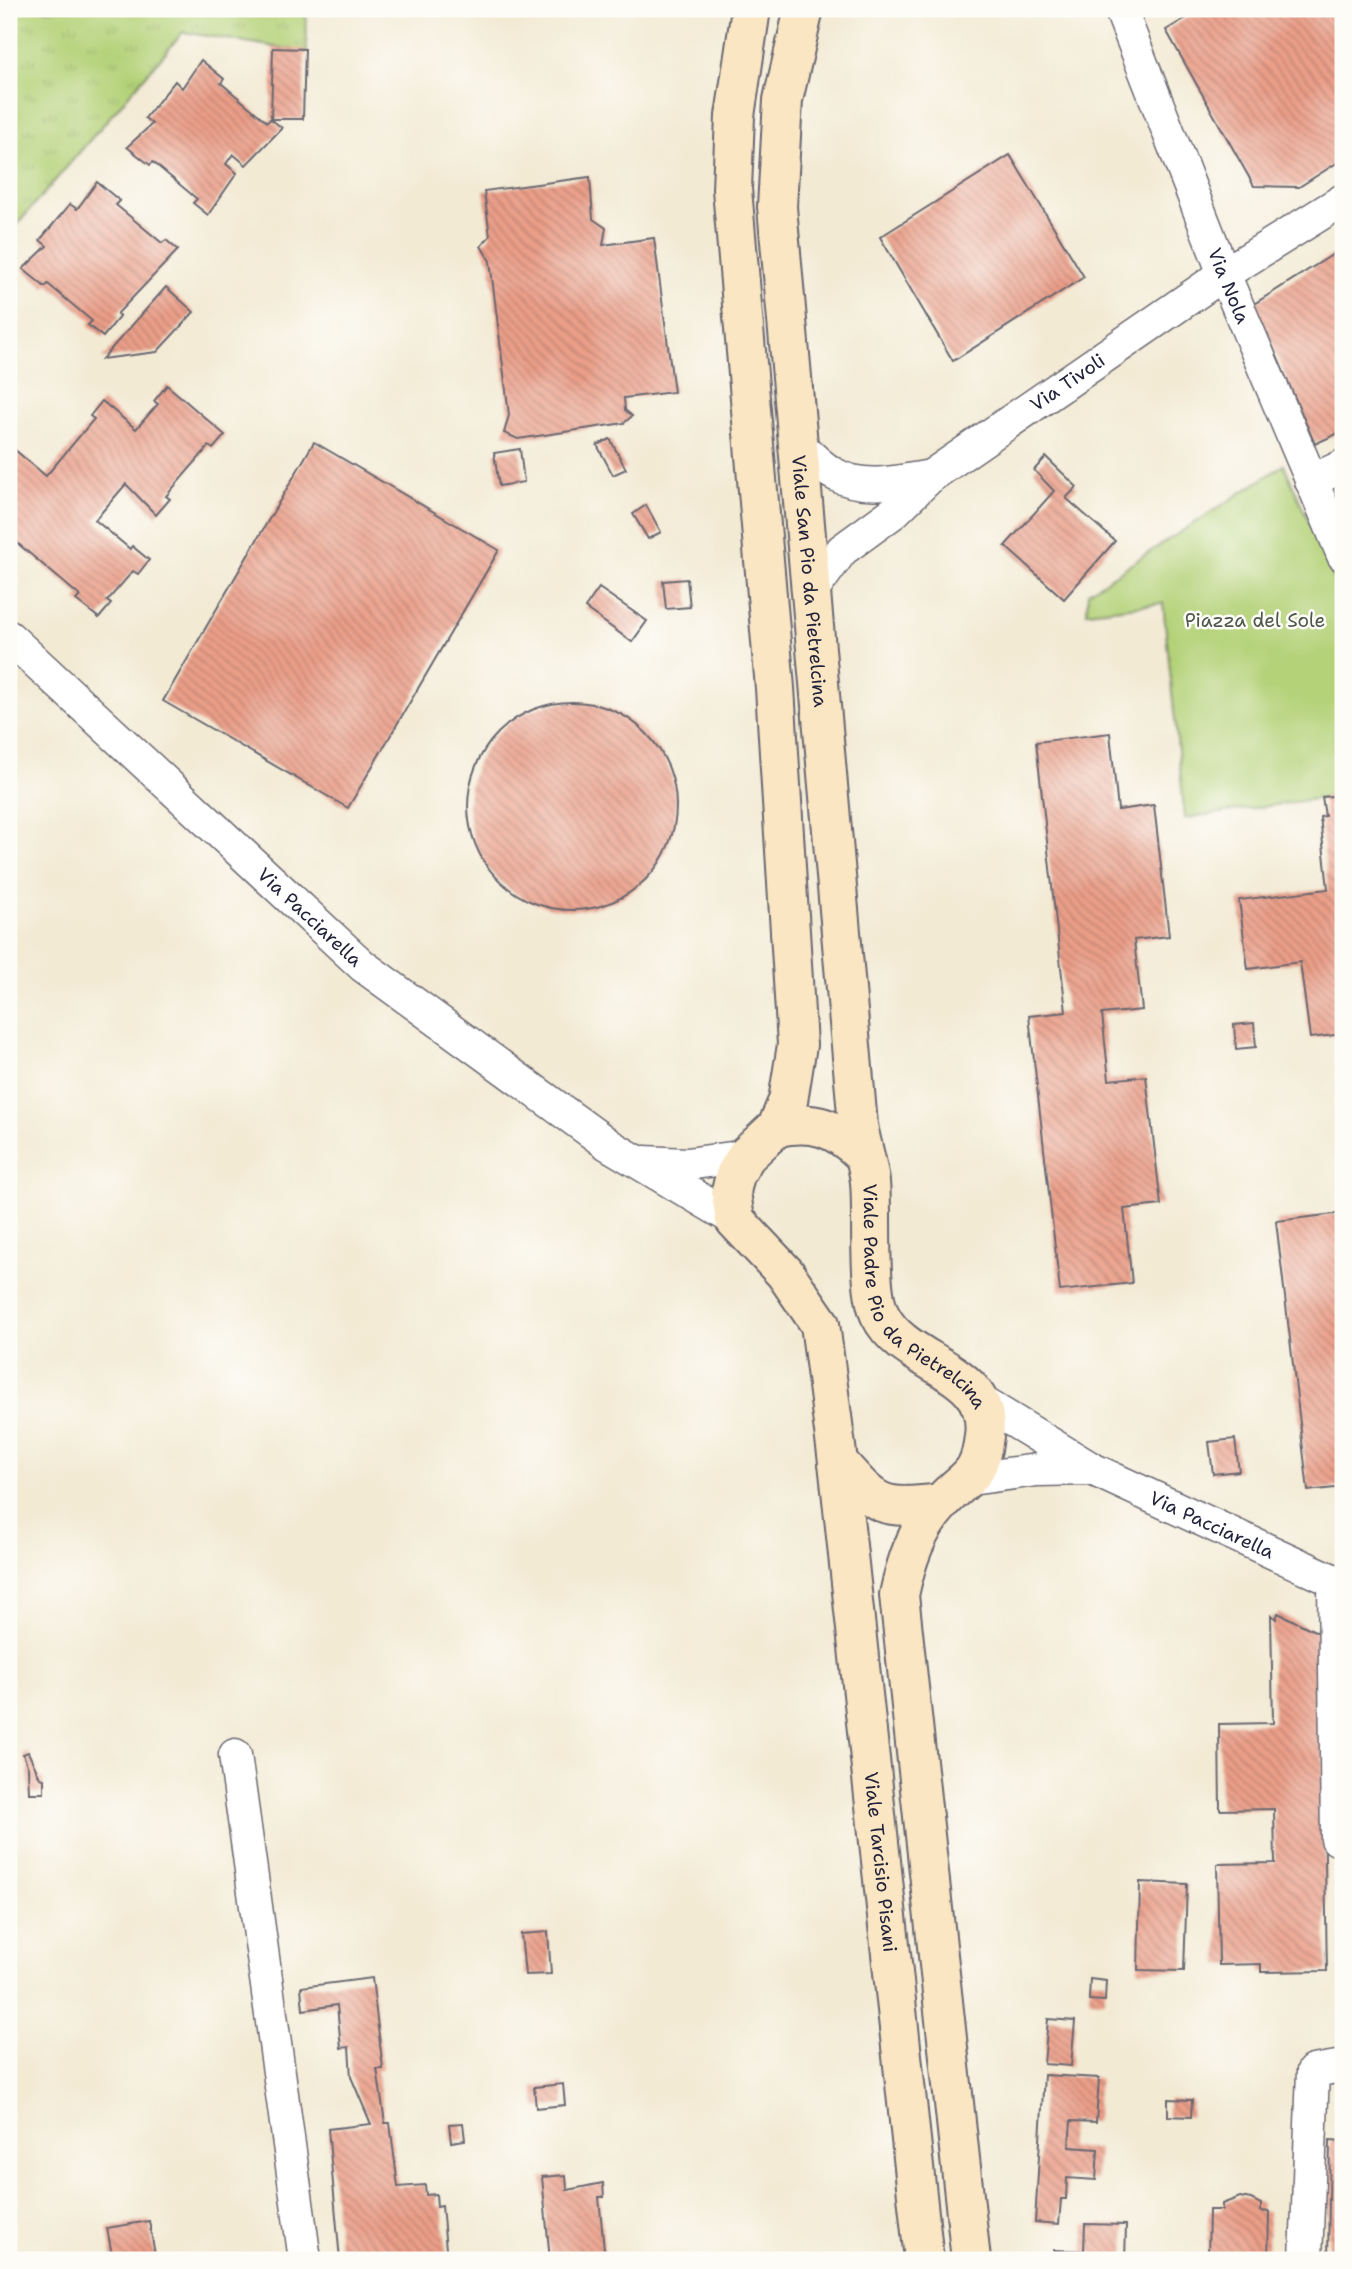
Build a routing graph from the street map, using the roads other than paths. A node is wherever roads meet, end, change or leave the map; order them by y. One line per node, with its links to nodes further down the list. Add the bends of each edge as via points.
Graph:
1 (751, 9): 13 (main road, via 735,116 732,189 775,688 797,1045 788,1101)
2 (804, 9): 6 (main road, Viale San Pio da Pietrelcina, via 783,100 777,207)
3 (1126, 11): 5 (street, Via Nola)
4 (1343, 200): 5 (street, Via Tivoli)
5 (1224, 274): 8 (street, Via Tivoli); 9 (street, Via Nola)
6 (800, 446): 8 (street, via 833,474 852,481 877,484); 11 (main road, Viale San Pio da Pietrelcina)
7 (1343, 466): 9 (street)
8 (931, 476): 11 (street, Via Tivoli, via 894,512 842,550)
9 (1311, 481): 10 (street, Via Nola)
10 (1343, 555)
11 (813, 590): 14 (main road, Viale San Pio da Pietrelcina)
12 (9, 637): 16 (street, Via Pacciarella, via 363,966 608,1145)
13 (777, 1127): 14 (main road, via 801,1123 822,1127 843,1135); 15 (main road)
14 (862, 1153): 18 (main road, Viale Padre Pio da Pietrelcina, via 870,1179 880,1314 903,1343 967,1383)
15 (746, 1156): 16 (street, via 687,1164); 17 (main road, via 731,1192)
16 (639, 1161): 17 (street, Via Pacciarella)
17 (735, 1220): 19 (main road, via 785,1273 820,1324)
18 (982, 1402): 20 (street, Via Pacciarella); 21 (main road, Viale Padre Pio da Pietrelcina, via 985,1432 981,1458)
19 (838, 1462): 22 (main road, via 870,1497 884,1505); 28 (main road, Viale Tarcisio Pisani)
20 (1091, 1469): 21 (street); 23 (street, Via Pacciarella)
21 (970, 1479): 22 (main road, Viale Padre Pio da Pietrelcina)
22 (940, 1503): 29 (main road, via 906,1562 899,1595)
23 (1340, 1581): 25 (street, Via Pacciarella)
24 (235, 1755): 27 (street)
25 (1337, 1839)
26 (1343, 2066): 30 (street, via 1313,2071)
27 (305, 2260)
28 (924, 2260)
29 (971, 2260)
30 (1306, 2260)

